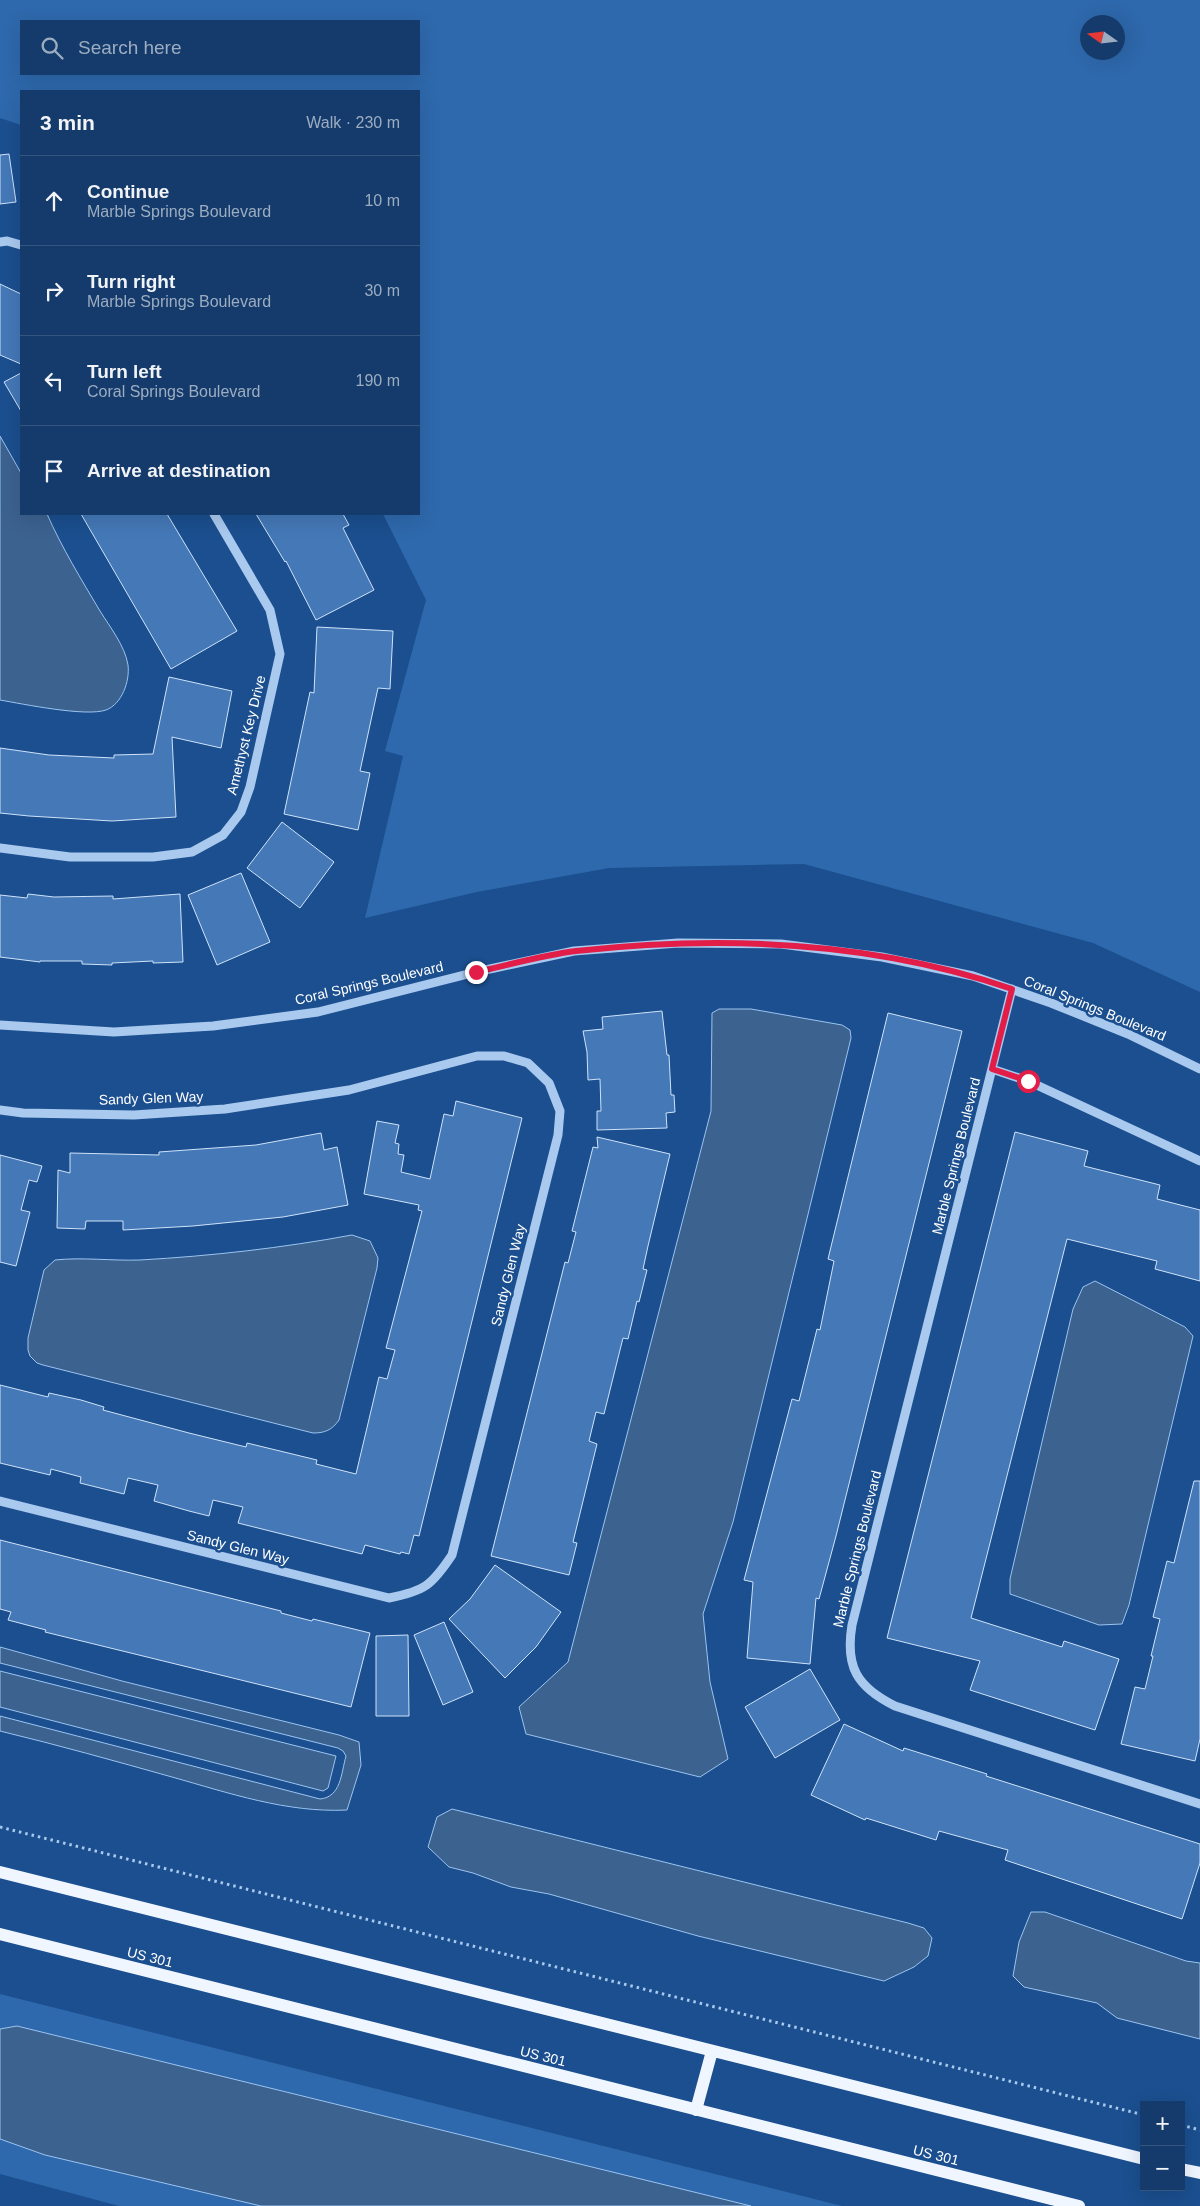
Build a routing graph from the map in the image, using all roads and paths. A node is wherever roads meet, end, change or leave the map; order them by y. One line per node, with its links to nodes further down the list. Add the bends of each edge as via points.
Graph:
1 (0, 242): 2 (street)
2 (20, 244)
3 (215, 515): 4 (street, Amethyst Key Drive, via 270,610 280,654 250,787 241,812 223,834 192,852 153,857 70,857)
4 (0, 848)
5 (1012, 989): 6 (street, Coral Springs Boulevard, via 973,976 882,957 782,944 678,943 574,951 318,1012 213,1026 114,1032); 7 (street, Marble Springs Boulevard); 8 (street, Coral Springs Boulevard, via 1128,1034)
6 (0, 1024)
7 (992, 1069): 10 (street, Marble Springs Boulevard, via 1037,1085); 12 (street, Marble Springs Boulevard, via 852,1625 848,1644 850,1659 862,1684 876,1697 895,1706)
8 (1200, 1069)
9 (0, 1110): 11 (street, Sandy Glen Way, via 134,1115 225,1109 349,1090 477,1056 504,1056 528,1063 549,1083 560,1111 558,1136 452,1555 436,1578 413,1594 389,1598)
10 (1200, 1162)
11 (0, 1501)
12 (1200, 1804)
13 (0, 1828): 18 (path)
14 (0, 1872): 16 (main road)
15 (0, 1934): 17 (main road, US 301 / US 301)
16 (712, 2051): 17 (main road); 21 (main road)
17 (696, 2110): 24 (main road, US 301 / US 301)
18 (1140, 2114)
19 (1185, 2126): 20 (path)
20 (1200, 2130)
21 (1140, 2158)
22 (1185, 2170): 23 (main road)
23 (1200, 2173)
24 (1078, 2206)

